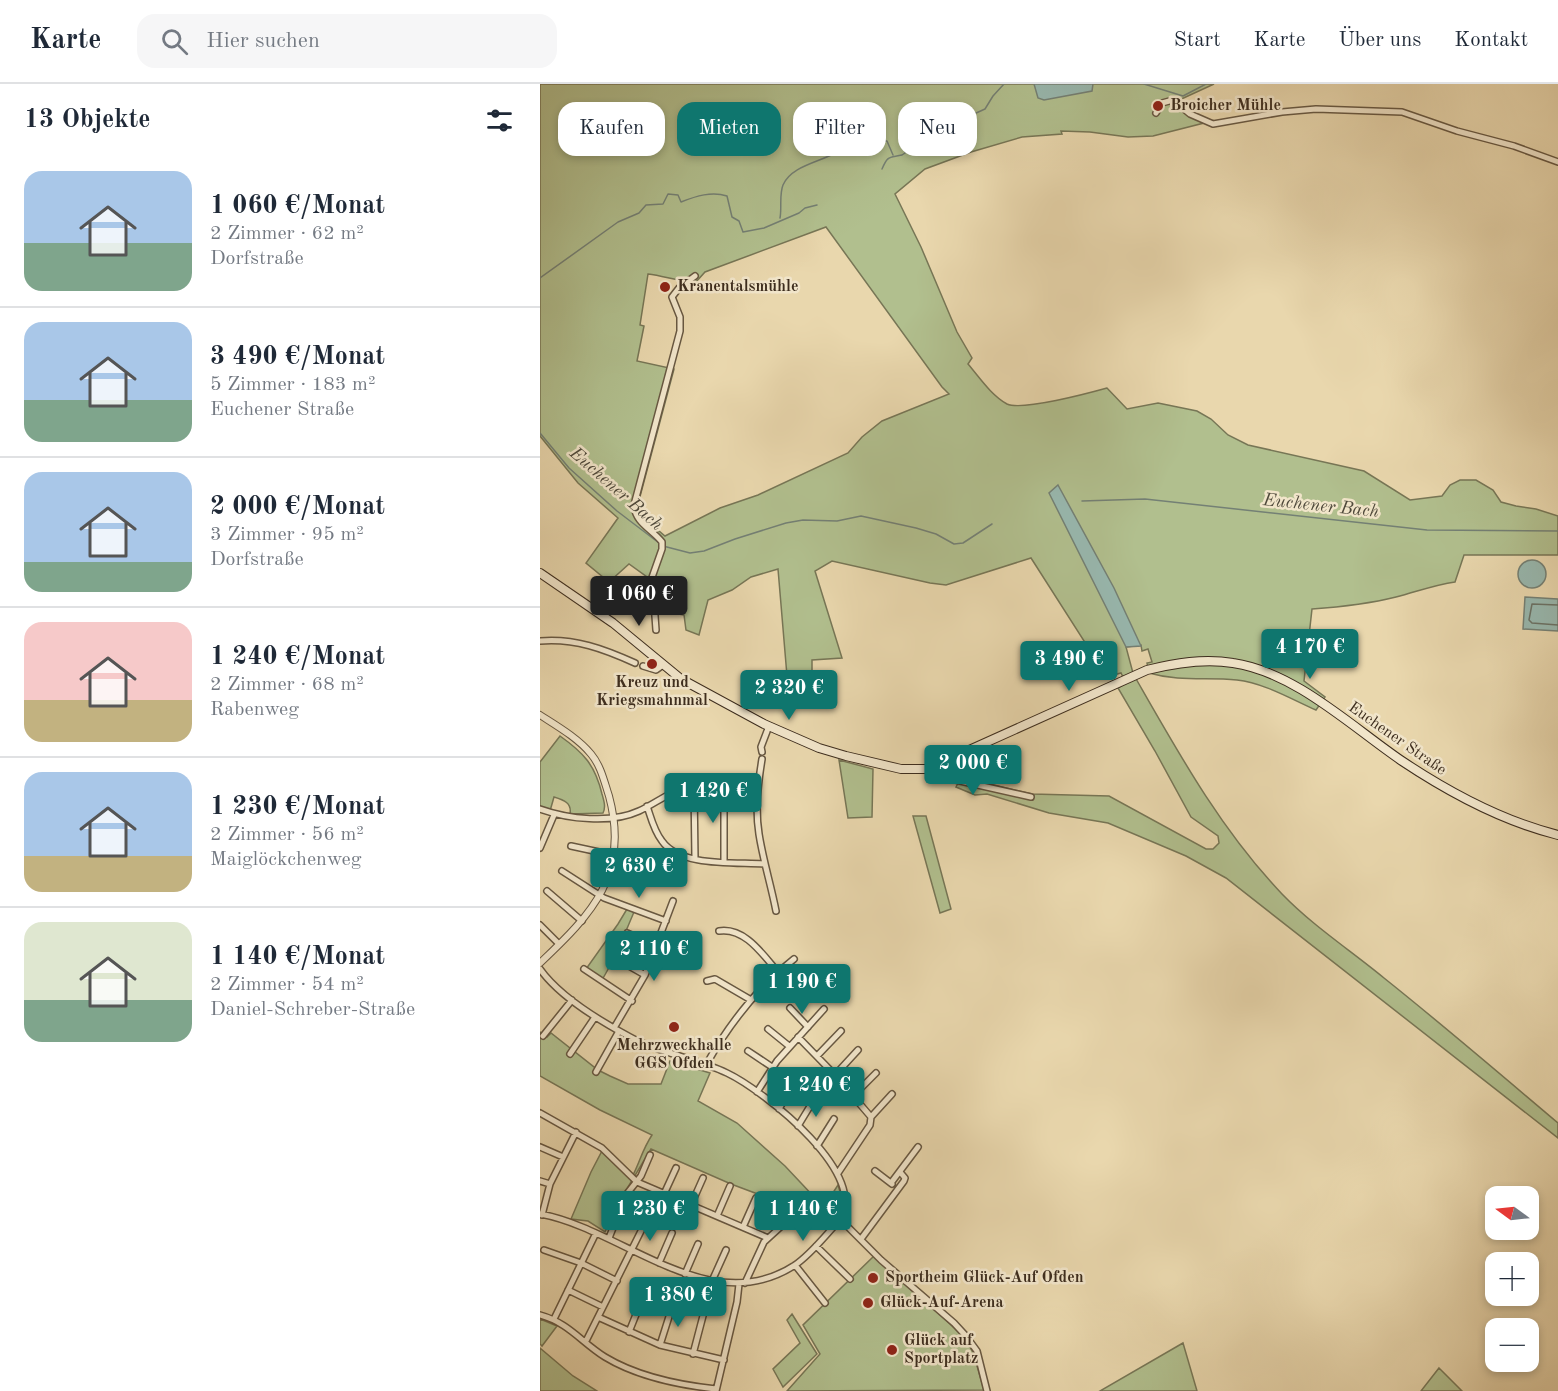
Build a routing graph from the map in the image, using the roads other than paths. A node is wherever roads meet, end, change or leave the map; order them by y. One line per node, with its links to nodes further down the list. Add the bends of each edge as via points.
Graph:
1 (1156, 113): 2 (street, via 1162,103 1173,100 1190,114 1213,124 1316,109 1402,112)
2 (1558, 162)
3 (695, 276): 5 (street, via 672,297 680,317 680,331 634,505 637,518 662,542)
4 (540, 573): 6 (main road)
5 (650, 583): 6 (street, via 611,601); 7 (street)
6 (598, 612): 10 (main road)
7 (656, 630)
8 (540, 642): 9 (street, via 588,644)
9 (635, 663)
10 (663, 665): 11 (street, via 656,670); 13 (main road, via 681,679)
11 (643, 666)
12 (540, 715): 24 (street, via 591,753 600,768)
13 (769, 726): 14 (street); 16 (main road, via 846,756 901,769)
14 (762, 752)
15 (762, 759): 19 (street)
16 (927, 769): 20 (street, via 938,776); 25 (main road, Euchener Straße, via 1147,670 1175,663 1234,663 1268,673 1310,694 1445,789 1513,821)
17 (694, 786): 18 (street); 21 (street); 29 (street)
18 (724, 786): 19 (street); 30 (street)
19 (758, 788): 31 (street, via 758,831)
20 (1032, 797)
21 (647, 806): 24 (street); 29 (street, via 662,842 678,855)
22 (540, 809): 23 (street)
23 (554, 815): 24 (street); 26 (street)
24 (613, 818): 28 (street)
25 (1558, 836)
26 (541, 845)
27 (572, 846): 28 (street)
28 (613, 855): 34 (street)
29 (695, 859): 30 (street)
30 (724, 861): 31 (street)
31 (764, 864): 36 (street)
32 (562, 871): 34 (street)
33 (547, 891): 37 (street)
34 (600, 895): 37 (street); 38 (street)
35 (674, 901): 38 (street)
36 (776, 911)
37 (582, 921): 42 (street)
38 (666, 921): 43 (street)
39 (540, 926): 42 (street)
40 (719, 930): 49 (street, via 728,929 743,936)
41 (627, 933): 43 (street)
42 (559, 945): 46 (street)
43 (657, 946): 50 (street)
44 (615, 958): 50 (street)
45 (794, 960): 49 (street)
46 (540, 963)
47 (540, 969): 52 (street)
48 (584, 969): 53 (street)
49 (778, 972): 54 (street)
50 (645, 975): 53 (street)
51 (707, 981): 54 (street, via 715,979)
52 (572, 1000): 57 (street); 62 (street)
53 (632, 1000): 60 (street)
54 (751, 1000): 69 (street)
55 (790, 1008): 58 (street)
56 (824, 1009): 58 (street)
57 (596, 1017): 60 (street); 67 (street)
58 (808, 1027): 63 (street)
59 (768, 1029): 64 (street)
60 (617, 1030): 69 (street, via 645,1045); 71 (street)
61 (842, 1031): 68 (street)
62 (543, 1036)
63 (798, 1037): 64 (street); 68 (street)
64 (789, 1046): 70 (street)
65 (858, 1050): 73 (street)
66 (748, 1051): 70 (street)
67 (570, 1054)
68 (817, 1056): 73 (street)
69 (706, 1065): 75 (street)
70 (772, 1067): 75 (street)
71 (596, 1072)
72 (876, 1073): 77 (street)
73 (835, 1075): 77 (street)
74 (796, 1079): 79 (street)
75 (757, 1092): 79 (street)
76 (892, 1094): 81 (street)
77 (853, 1096): 81 (street)
78 (815, 1098): 83 (street)
79 (779, 1109): 83 (street)
80 (540, 1113): 84 (street)
81 (871, 1117): 93 (street, via 870,1125)
82 (834, 1119): 85 (street)
83 (798, 1126): 85 (street)
84 (576, 1132): 89 (street); 96 (street, via 602,1148)
85 (817, 1146): 93 (street)
86 (540, 1147): 89 (street)
87 (918, 1147): 92 (street)
88 (650, 1155): 96 (street)
89 (562, 1157): 98 (street)
90 (676, 1168): 101 (street)
91 (875, 1171): 97 (street)
92 (900, 1172): 97 (street); 100 (street, via 905,1178)
93 (838, 1173): 107 (street, via 845,1202)
94 (703, 1178): 103 (street)
95 (540, 1181): 98 (street)
96 (637, 1182): 101 (street); 112 (street, via 627,1195)
97 (891, 1183): 100 (street)
98 (550, 1184): 105 (street)
99 (730, 1186): 106 (street)
100 (898, 1188): 114 (street)
101 (664, 1194): 103 (street)
102 (756, 1198): 109 (street)
103 (691, 1205): 106 (street)
104 (799, 1210): 113 (street)
105 (541, 1215): 110 (street)
106 (717, 1216): 109 (street)
107 (840, 1219): 114 (street); 116 (street)
108 (646, 1221): 118 (street)
109 (743, 1227): 113 (street)
110 (596, 1233): 112 (street); 120 (street)
111 (672, 1233): 121 (street)
112 (609, 1238): 118 (street)
113 (768, 1238): 127 (street)
114 (861, 1239): 143 (street, via 966,1336 976,1351)
115 (698, 1244): 123 (street)
116 (816, 1246): 122 (street); 124 (street)
117 (544, 1250): 120 (street)
118 (632, 1250): 121 (street); 125 (street)
119 (726, 1250): 126 (street)
120 (581, 1263): 125 (street); 128 (street)
121 (659, 1263): 123 (street)
122 (795, 1265): 127 (street); 130 (street)
123 (685, 1274): 126 (street)
124 (850, 1279)
125 (617, 1281): 132 (street)
126 (712, 1281): 127 (street)
127 (742, 1284): 141 (street)
128 (568, 1290): 132 (street); 136 (street)
129 (645, 1292): 137 (street)
130 (825, 1303)
131 (673, 1304): 139 (street)
132 (603, 1307): 135 (street)
133 (704, 1312): 140 (street)
134 (540, 1315): 136 (street)
135 (598, 1317): 137 (street); 138 (street)
136 (554, 1319): 138 (street)
137 (629, 1332): 139 (street)
138 (586, 1341): 142 (street, via 608,1359 657,1378)
139 (660, 1345): 140 (street)
140 (693, 1354): 141 (street)
141 (724, 1360): 142 (street)
142 (716, 1390)
143 (987, 1391)

